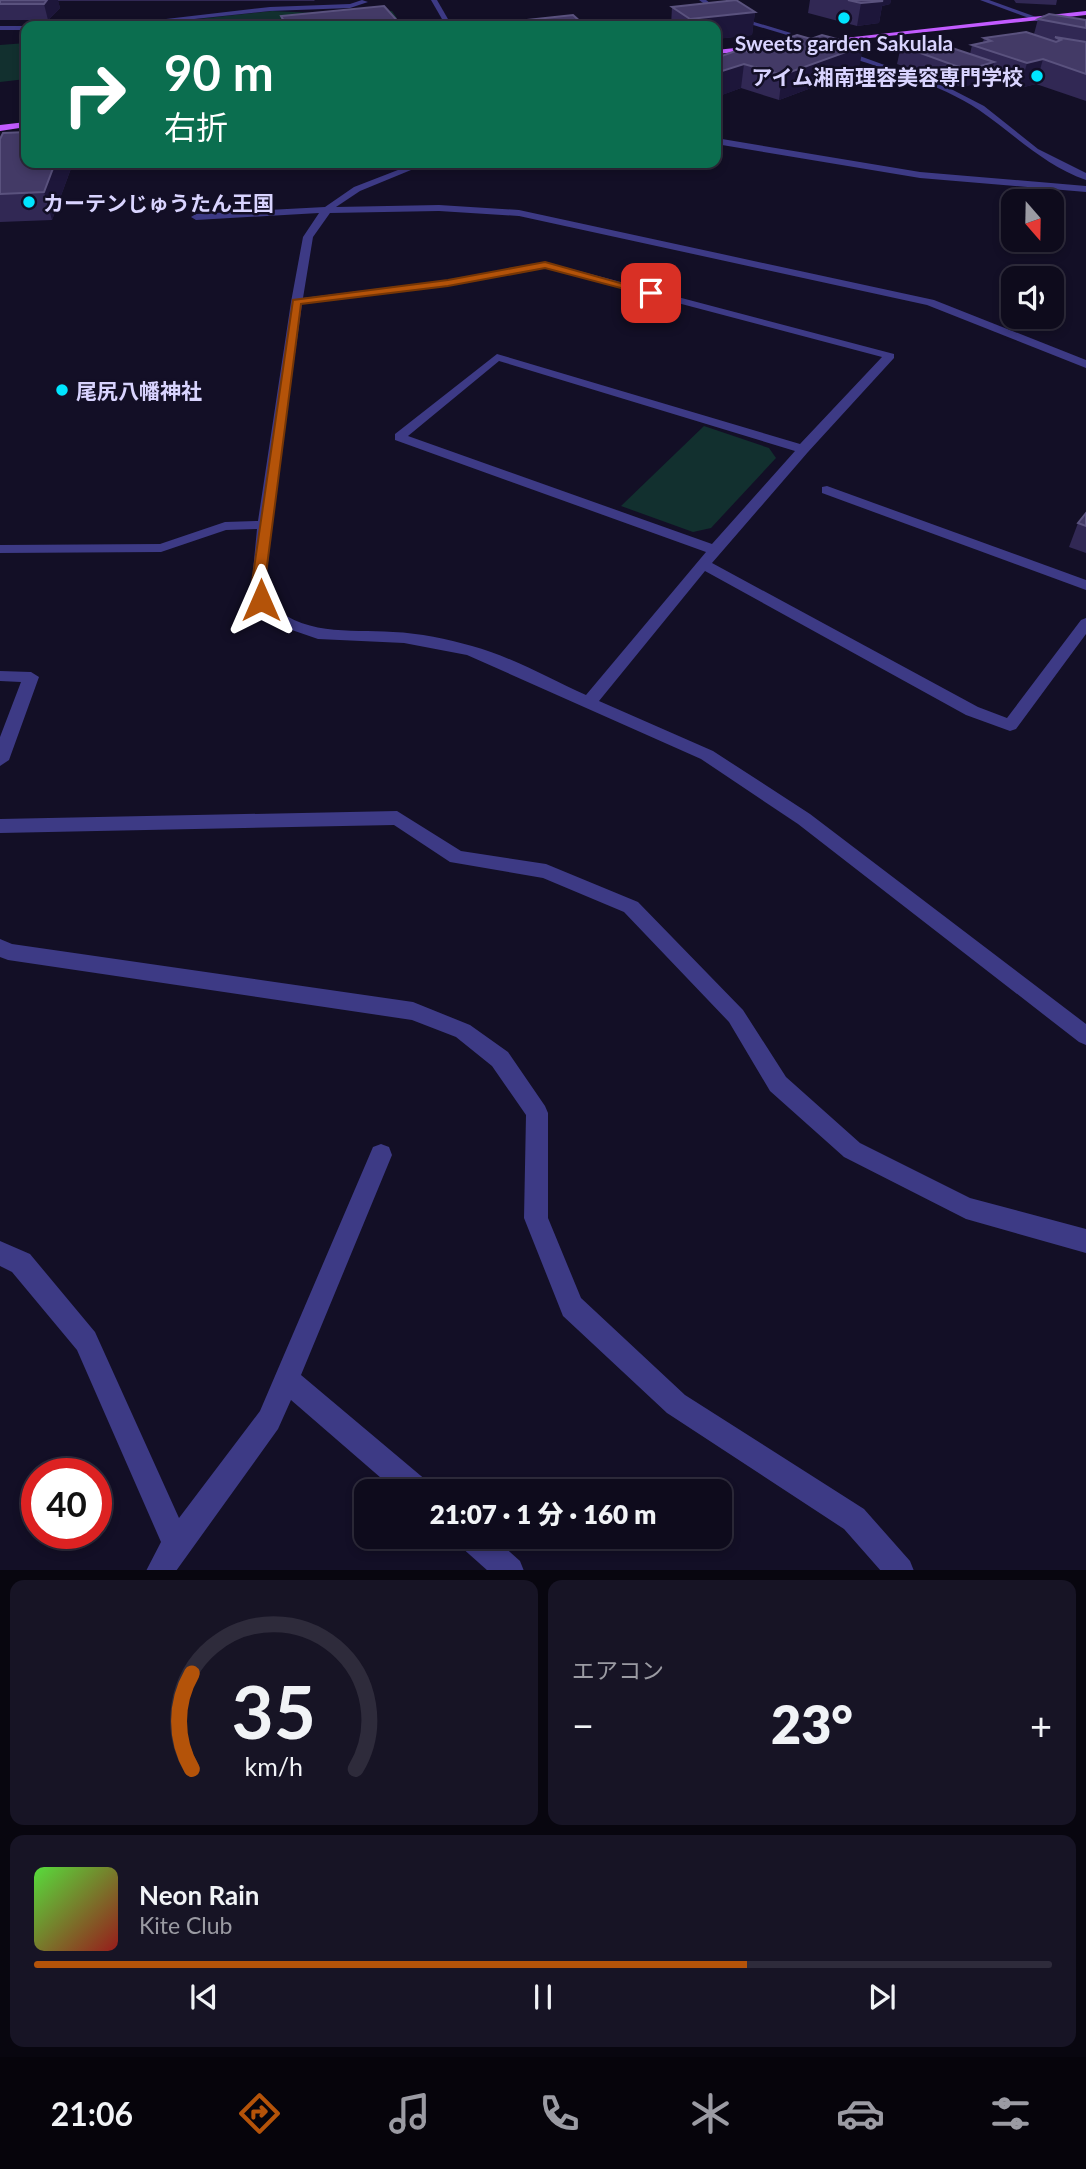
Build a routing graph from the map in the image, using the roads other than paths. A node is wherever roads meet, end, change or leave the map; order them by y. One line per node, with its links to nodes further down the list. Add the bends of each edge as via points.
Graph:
1 (365, 0): 11 (street, via 350,6)
2 (434, 0): 12 (street)
3 (590, 0): 4 (street)
4 (607, 0)
5 (702, 0): 15 (street, via 722,14)
6 (936, 0): 7 (street)
7 (956, 0)
8 (983, 0): 10 (street)
9 (1086, 13): 10 (main road)
10 (1036, 19): 16 (street); 17 (main road)
11 (157, 21)
12 (446, 21)
13 (0, 28): 14 (street)
14 (21, 28)
15 (787, 33)
16 (1086, 37)
17 (721, 51)
18 (843, 52): 23 (street, via 970,102 1035,150)
19 (21, 126): 20 (main road)
20 (0, 128)
21 (721, 142): 24 (street, via 920,175)
22 (412, 168): 25 (street, via 359,189)
23 (1086, 177)
24 (1086, 189)
25 (325, 212): 26 (street); 27 (street, via 308,237); 28 (street, via 397,206 519,213 930,302)
26 (196, 217)
27 (296, 302): 29 (street, via 448,283 545,265 890,356); 31 (street)
28 (1086, 365)
29 (803, 449): 33 (street); 33 (street, via 497,357 399,437)
30 (827, 490): 35 (street)
31 (265, 524): 32 (street, via 225,526 161,548); 38 (street, via 258,589 261,600 295,626 338,637 433,641 472,651)
32 (0, 549)
33 (715, 550): 34 (street)
34 (704, 565): 36 (street, via 972,711 1010,725); 38 (street)
35 (1086, 585)
36 (1086, 623)
37 (0, 676): 39 (street, via 31,677)
38 (589, 702): 42 (street, via 707,755 804,819)
39 (0, 760)
40 (0, 826): 44 (street, via 397,818 457,857 546,871 631,907 736,1016 778,1084 852,1150 966,1208)
41 (0, 947): 52 (street, via 8,952 412,1011 463,1031 500,1059 537,1113 536,1218 572,1307 676,1404 854,1519)
42 (1086, 1036)
43 (380, 1155): 46 (street)
44 (1086, 1241)
45 (0, 1252): 48 (street, via 21,1263 86,1340)
46 (286, 1379): 47 (street); 48 (street, via 269,1420)
47 (403, 1479)
48 (176, 1544): 50 (street)
49 (485, 1549): 51 (street)
50 (160, 1570)
51 (510, 1570)
52 (900, 1570)

